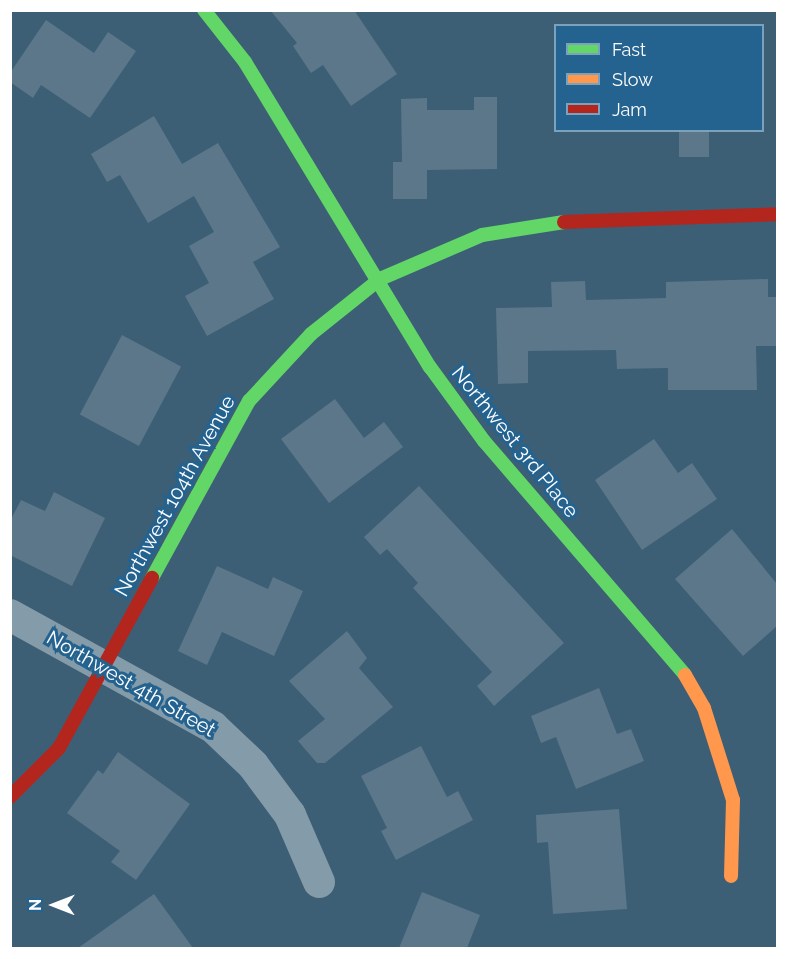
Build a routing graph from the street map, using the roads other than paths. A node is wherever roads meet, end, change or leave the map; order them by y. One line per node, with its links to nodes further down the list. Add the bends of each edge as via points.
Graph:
1 (204, 10): 3 (street, Northwest 3rd Place, via 245,62)
2 (777, 214): 3 (street, Northwest 104th Avenue, via 571,221 482,235)
3 (380, 279): 5 (street, Northwest 104th Avenue, via 311,334 249,401); 7 (street, Northwest 3rd Place, via 430,367 484,441 689,682 704,708 734,800)
4 (10, 615): 5 (street, Northwest 4th Street)
5 (103, 668): 6 (street, Northwest 104th Avenue, via 59,748); 8 (street, Northwest 4th Street, via 213,727 253,765 290,815)
6 (10, 797)
7 (731, 876)
8 (320, 882)

